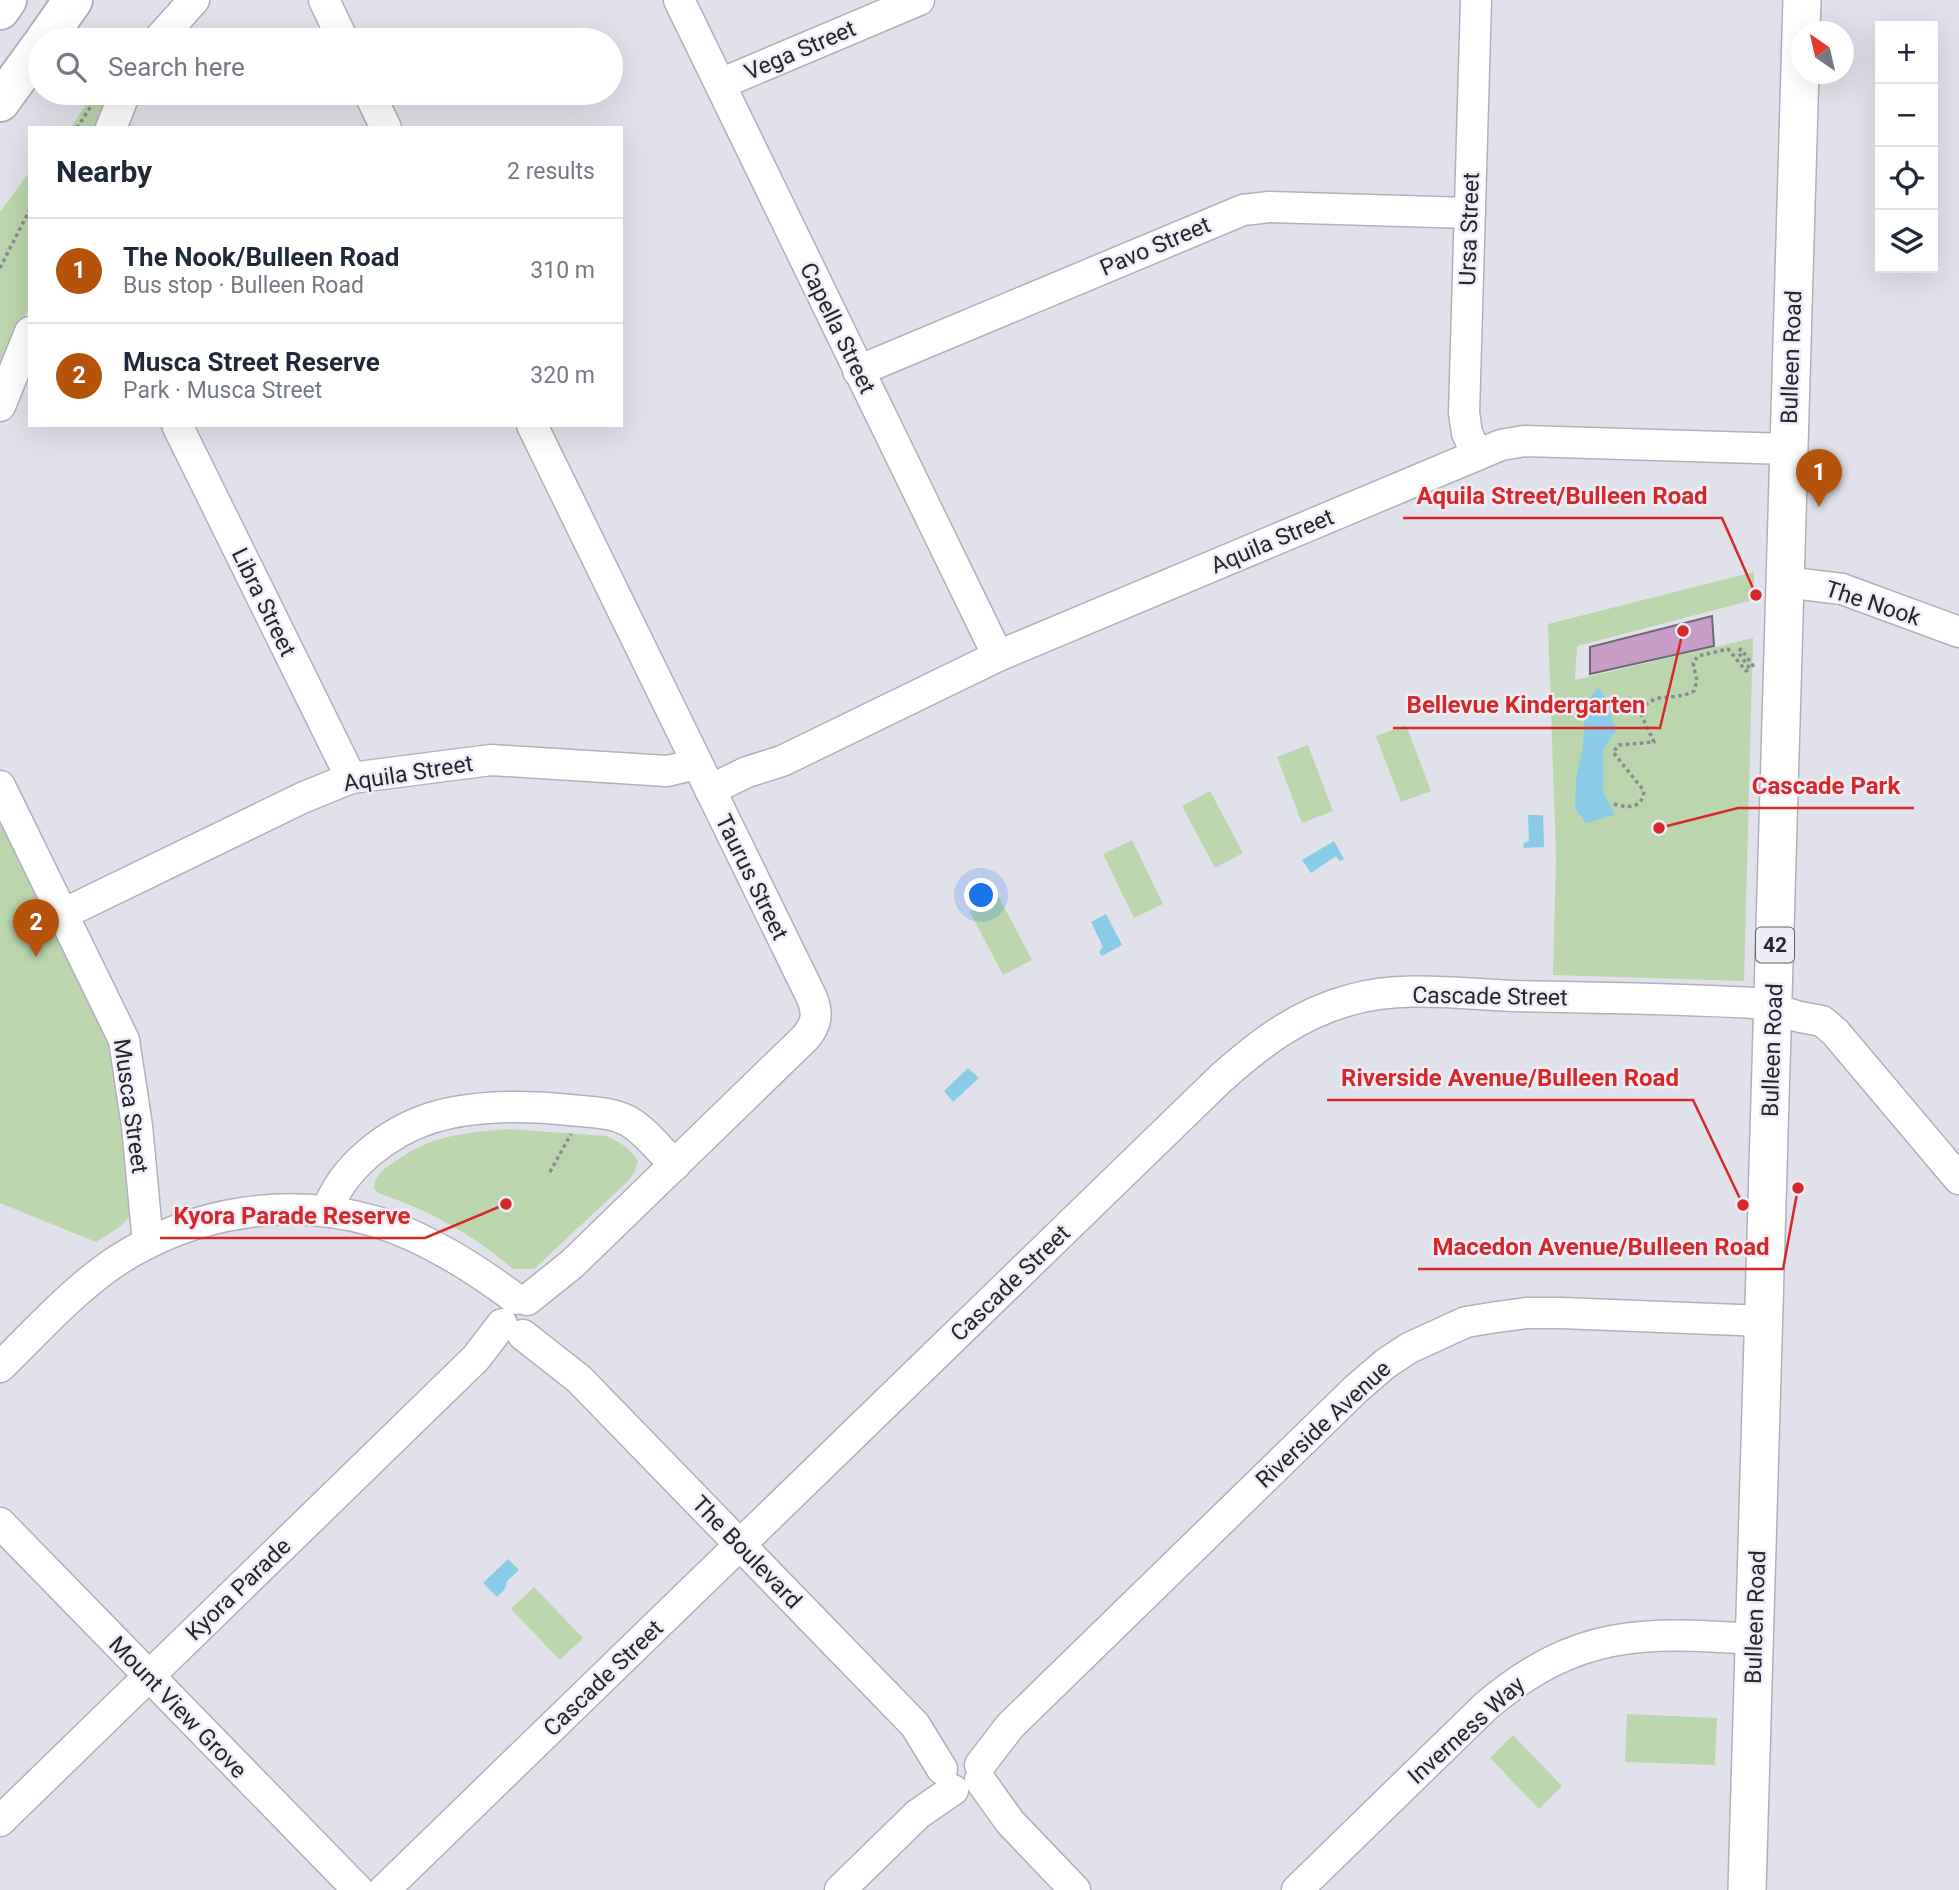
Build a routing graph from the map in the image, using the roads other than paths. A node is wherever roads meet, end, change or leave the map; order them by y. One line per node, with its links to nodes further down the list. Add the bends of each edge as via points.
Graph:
1 (7, 0): 9 (highway)
2 (73, 0): 10 (highway)
3 (194, 0): 11 (street)
4 (324, 0): 12 (street)
5 (679, 0): 14 (street, Capella Street)
6 (919, 0): 14 (street, Vega Street)
7 (1476, 0): 20 (street, Ursa Street)
8 (1802, 0): 26 (main road, Bulleen Road / 42)
9 (0, 10)
10 (53, 28)
11 (169, 28)
12 (337, 28)
13 (28, 64): 15 (highway)
14 (720, 84): 22 (street, Capella Street)
15 (0, 102)
16 (120, 105): 18 (street)
17 (375, 105): 19 (street)
18 (112, 126)
19 (385, 126)
20 (1470, 213): 22 (street, Pavo Street, via 1242,210); 27 (street, Ursa Street, via 1464,413 1466,433)
21 (28, 337): 23 (street)
22 (858, 371): 30 (street, Capella Street)
23 (0, 406)
24 (178, 427): 31 (street, Libra Street)
25 (532, 427): 32 (street, Taurus Street)
26 (1789, 449): 27 (street, Aquila Street, via 1524,441); 28 (main road, Bulleen Road / 42)
27 (1477, 455): 30 (street, Aquila Street)
28 (1785, 582): 29 (street, The Nook, via 1842,589); 35 (main road, Bulleen Road / 42)
29 (1959, 632)
30 (998, 656): 32 (street, Aquila Street, via 782,761 751,782)
31 (351, 778): 32 (street, Aquila Street, via 491,760 667,771); 34 (street, Aquila Street)
32 (707, 785): 36 (street, Taurus Street, via 811,998 816,1021 806,1037)
33 (0, 786): 34 (street, Musca Street)
34 (63, 914): 39 (street, Musca Street, via 124,1040)
35 (1773, 1009): 37 (street, Cascade Street, via 1822,1021 1835,1031); 41 (main road, Bulleen Road / 42); 44 (street, Cascade Street, via 1745,1002 1418,993 1353,999 1294,1022 1253,1049 1220,1079)
36 (675, 1165): 38 (street, via 634,1126 610,1115 531,1107 464,1112 432,1118 384,1142 345,1176); 40 (street, Taurus Street)
37 (1959, 1179)
38 (327, 1211): 39 (street, The Boulevard, via 233,1214); 40 (street, The Boulevard, via 379,1223 446,1255)
39 (148, 1243): 42 (street, The Boulevard, via 95,1277)
40 (519, 1317): 44 (street, The Boulevard); 46 (street, Kyora Parade)
41 (1764, 1321): 45 (main road, Bulleen Road / 42); 47 (street, Riverside Avenue, via 1526,1313 1466,1322 1409,1348 1356,1389)
42 (0, 1367)
43 (0, 1523): 46 (street, Mount View Grove)
44 (740, 1544): 47 (street, The Boulevard); 50 (street, Cascade Street)
45 (1755, 1639): 53 (street, Inverness Way, via 1624,1638 1564,1654 1535,1669 1486,1706); 54 (main road, Bulleen Road / 42)
46 (148, 1677): 48 (street, Kyora Parade); 49 (street, Mount View Grove)
47 (961, 1772): 51 (street, Riverside Avenue); 52 (street, The Boulevard)
48 (0, 1821)
49 (358, 1890)
50 (384, 1890)
51 (840, 1890)
52 (1075, 1890)
53 (1297, 1890)
54 (1747, 1890)

